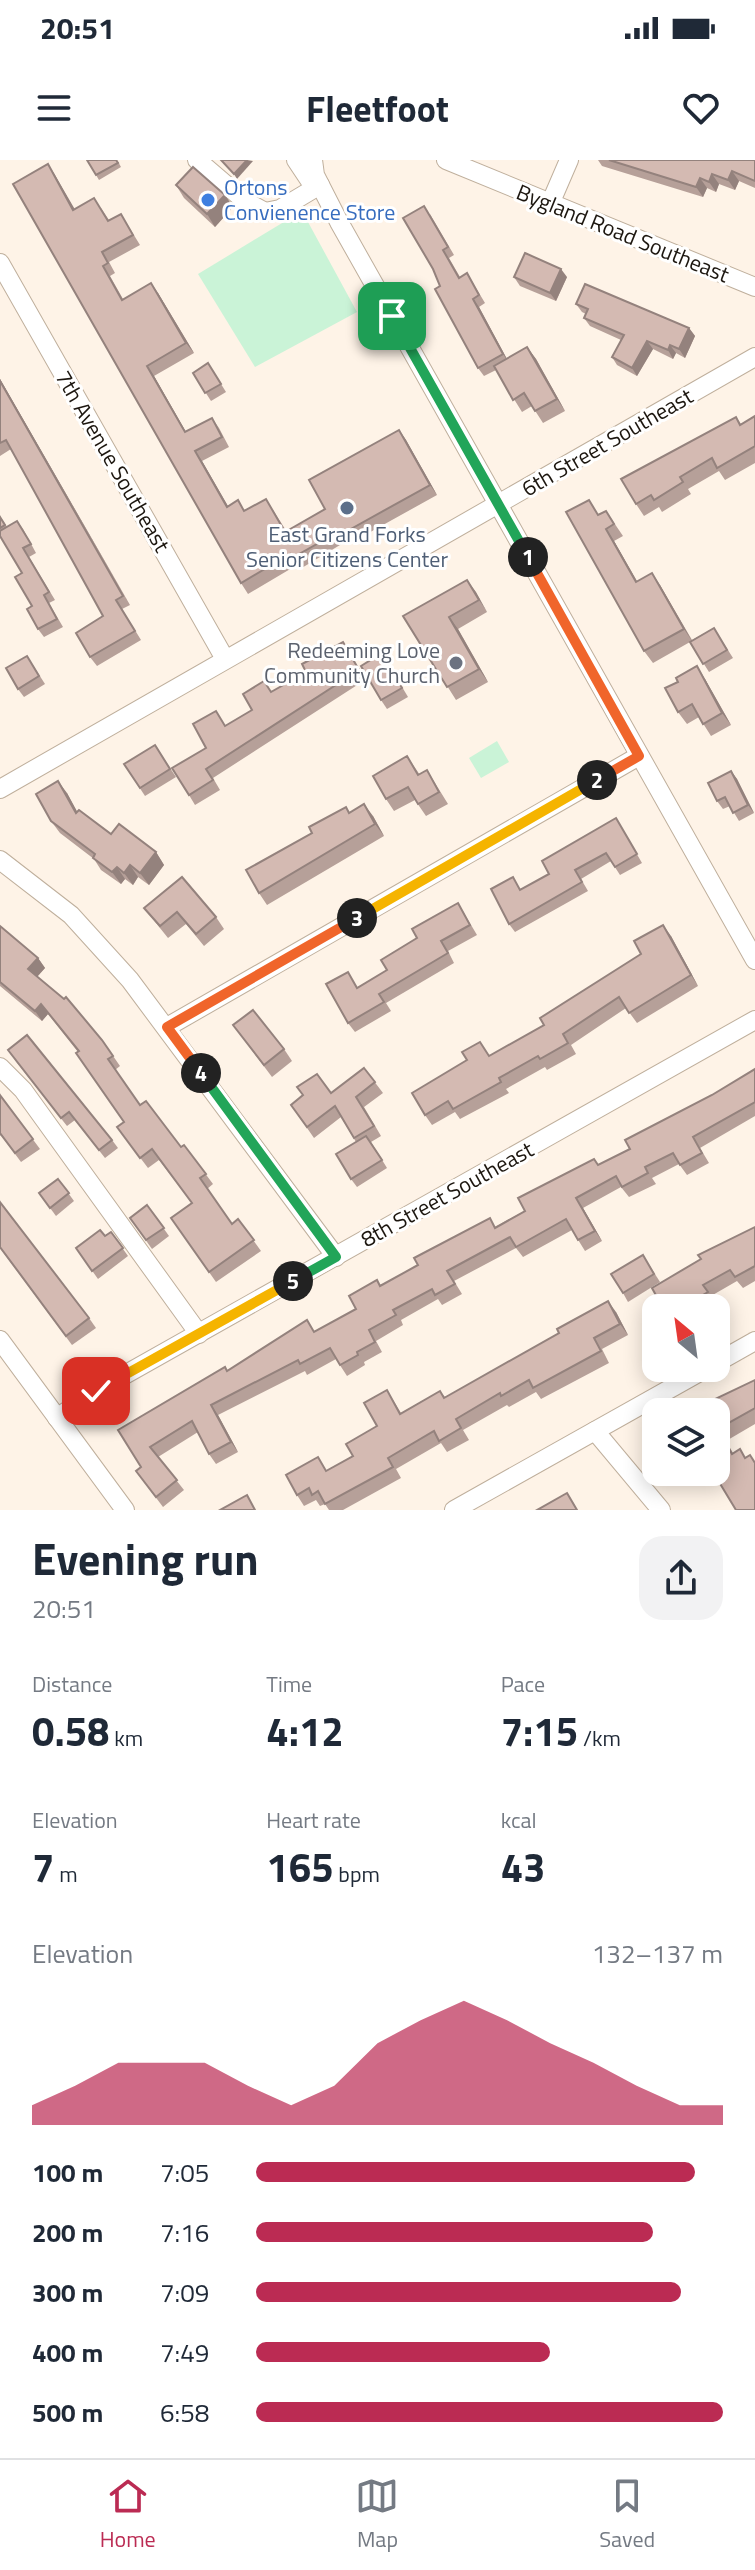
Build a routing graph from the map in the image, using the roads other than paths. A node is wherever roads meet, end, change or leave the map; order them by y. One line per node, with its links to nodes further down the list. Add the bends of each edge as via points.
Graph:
1 (197, 160): 6 (street, via 265,212 280,209)
2 (296, 160): 6 (street)
3 (313, 160): 6 (street)
4 (446, 160): 7 (street, Bygland Road Southeast)
5 (569, 160): 7 (street)
6 (317, 186): 11 (street)
7 (550, 204): 9 (street, Bygland Road Southeast)
8 (0, 263): 12 (street, 7th Avenue Southeast)
9 (755, 287)
10 (755, 357): 11 (street, 6th Street Southeast)
11 (498, 504): 12 (street, 6th Street Southeast); 13 (street)
12 (225, 659): 14 (street, 6th Street Southeast)
13 (639, 756): 16 (street); 18 (street)
14 (0, 789)
15 (0, 860): 18 (street, via 50,896 95,939)
16 (755, 960)
17 (755, 1020): 20 (street, 8th Street Southeast)
18 (167, 1027): 20 (street)
19 (0, 1067): 21 (street, via 23,1090)
20 (336, 1257): 21 (street, 8th Street Southeast)
21 (199, 1334): 26 (street, 8th Street Southeast)
22 (0, 1340): 26 (street)
23 (755, 1341): 24 (street)
24 (730, 1355)
25 (682, 1382): 27 (street)
26 (57, 1418): 28 (street)
27 (595, 1431): 29 (street); 30 (street)
28 (125, 1510)
29 (454, 1510)
30 (661, 1510)

